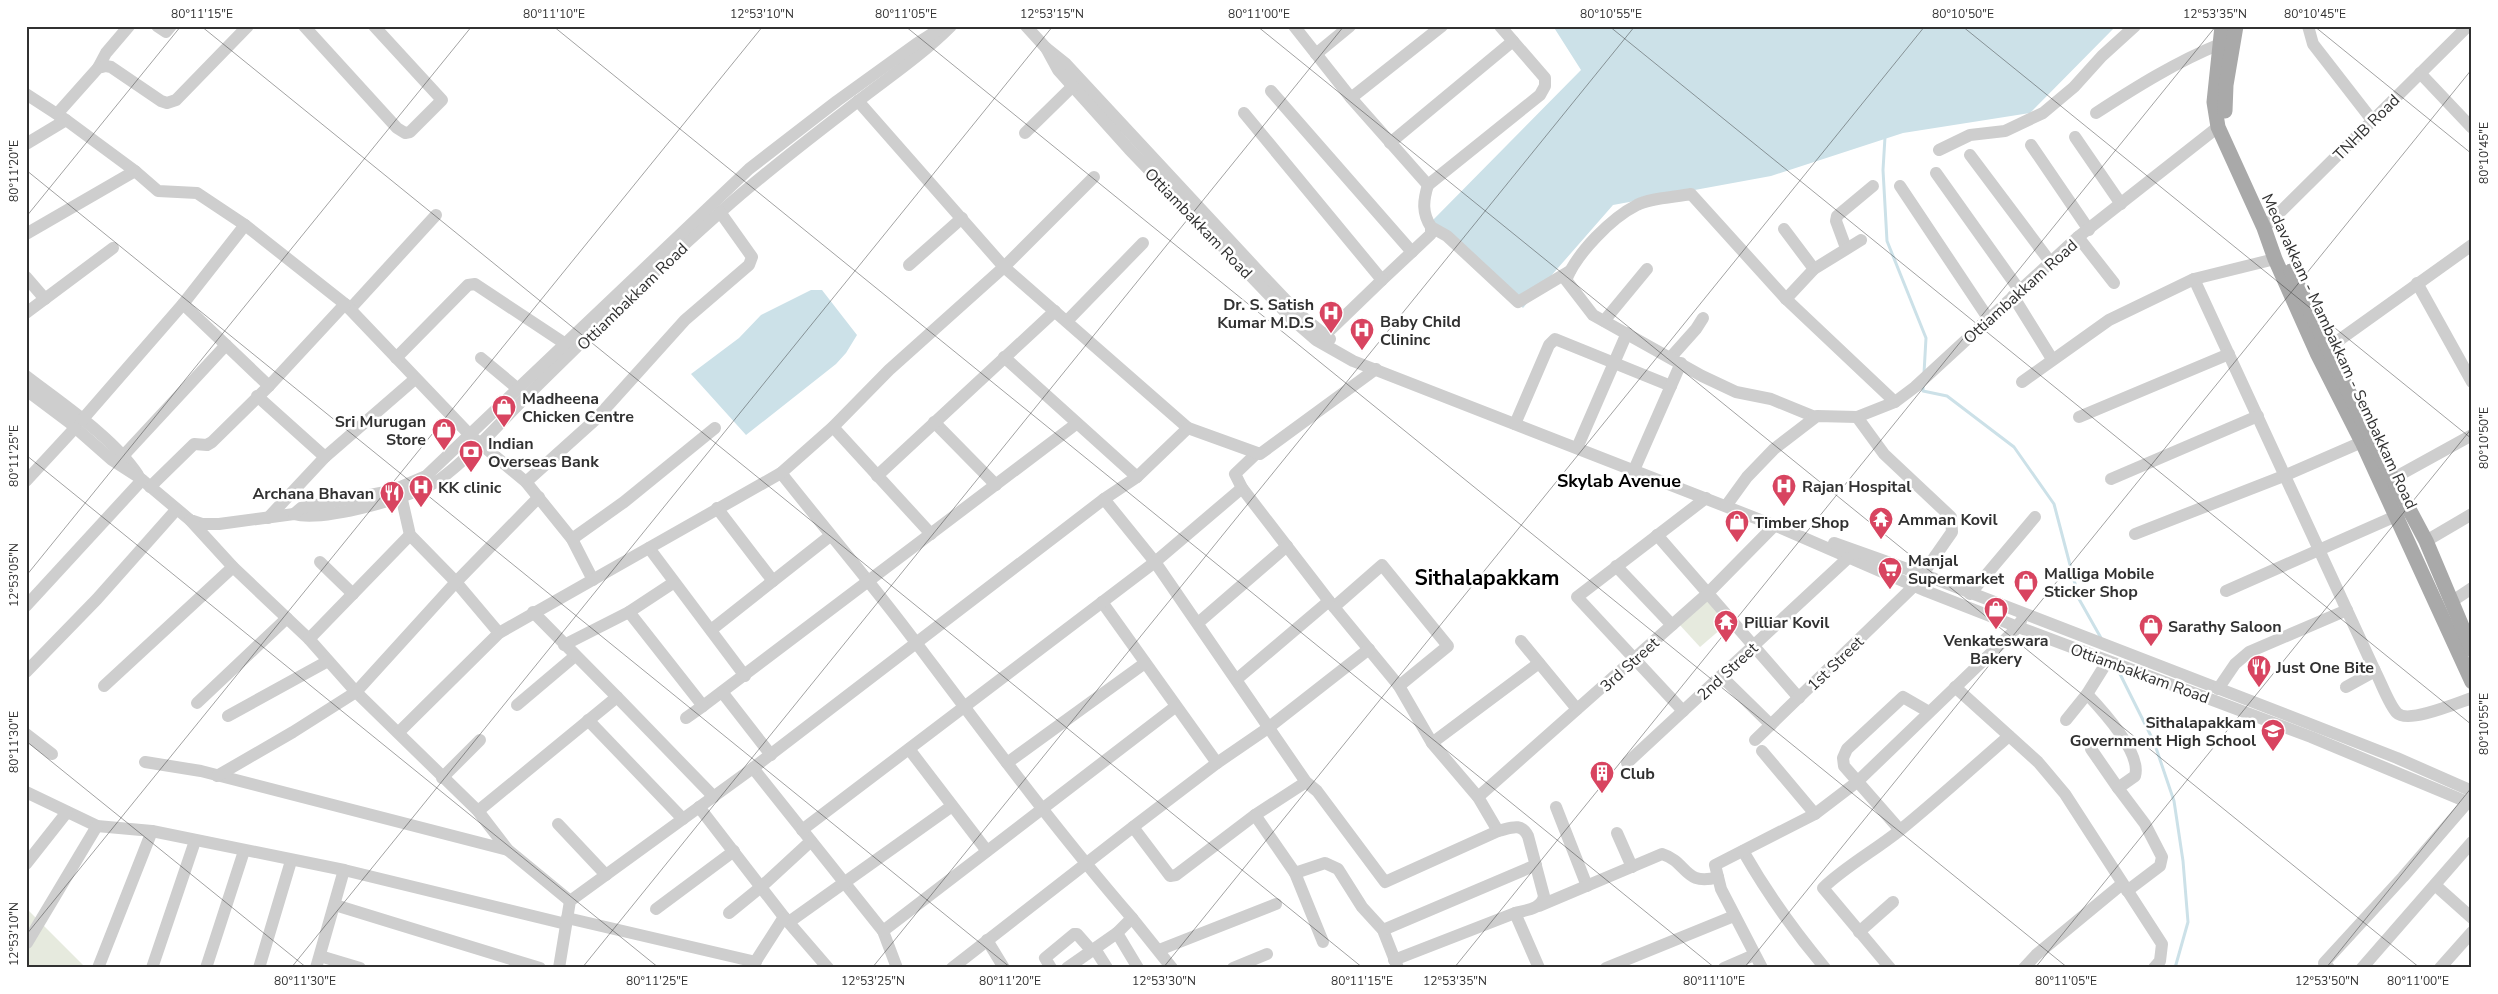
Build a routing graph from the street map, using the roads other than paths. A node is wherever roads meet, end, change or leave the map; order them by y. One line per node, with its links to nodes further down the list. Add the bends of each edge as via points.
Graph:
1 (129, 26): 23 (street)
2 (156, 26): 3 (street, via 166,32)
3 (171, 26)
4 (248, 26): 23 (street, via 176,100 167,103 111,67)
5 (304, 26): 6 (street, via 397,128 410,132 442,100)
6 (374, 26)
7 (944, 26): 91 (street, Ottiambakkam Road, via 845,95 749,169)
8 (951, 26): 29 (street, Ottiambakkam Road, via 922,53)
9 (1026, 26): 21 (street, Ottiambakkam Road)
10 (1294, 26): 22 (street)
11 (1350, 26): 22 (street)
12 (1442, 26): 28 (street)
13 (1500, 26): 19 (street)
14 (2135, 26): 41 (street, via 2043,113 2005,131 1970,135)
15 (2222, 26): 20 (main road, Medavakkam - Mambakkam - Sembakkam Road)
16 (2236, 26): 54 (main road, Medavakkam - Mambakkam - Sembakkam Road, via 2224,101 2227,122)
17 (2308, 26): 33 (street, via 2313,44)
18 (2468, 26): 24 (street, TNHB Road)
19 (1513, 41): 39 (street); 46 (street, via 1544,78 1545,86 1540,95)
20 (2220, 44): 31 (street, via 2149,79); 34 (main road, Medavakkam - Mambakkam - Sembakkam Road, via 2214,102)
21 (1046, 48): 25 (street, Ottiambakkam Road, via 1058,70); 90 (street, Ottiambakkam Road, via 1066,64 1215,226)
22 (1316, 54): 28 (street)
23 (98, 68): 32 (street)
24 (2420, 73): 33 (street, TNHB Road); 35 (street)
25 (1073, 86): 36 (street); 101 (street, Ottiambakkam Road, via 1293,320 1336,352)
26 (1271, 92): 65 (street)
27 (26, 94): 32 (street)
28 (1351, 98): 39 (street)
29 (858, 101): 50 (street, Ottiambakkam Road); 52 (street)
30 (1244, 113): 75 (street)
31 (2096, 113)
32 (62, 117): 38 (street); 43 (street)
33 (2372, 120): 54 (street, TNHB Road)
34 (2218, 127): 49 (street, Ottiambakkam Road); 54 (main road, Medavakkam - Mambakkam - Sembakkam Road)
35 (2472, 128)
36 (1025, 133)
37 (2075, 137): 49 (street)
38 (26, 144)
39 (1390, 144): 46 (street)
40 (2031, 145): 57 (street)
41 (1939, 150)
42 (1970, 154): 67 (street)
43 (135, 171): 53 (street, via 158,190 197,193); 58 (street)
44 (1936, 173): 78 (street)
45 (1094, 177): 69 (street)
46 (1428, 184): 55 (street, via 1424,217)
47 (1873, 186): 64 (street, via 1837,216)
48 (1900, 186): 86 (street)
49 (2121, 204): 57 (street, Ottiambakkam Road)
50 (720, 212): 124 (street, Ottiambakkam Road); 139 (street, via 752,257 749,265 684,320 595,420)
51 (436, 215): 82 (street)
52 (962, 218): 68 (street); 69 (street)
53 (245, 225): 81 (street); 82 (street)
54 (2267, 226): 66 (main road, Medavakkam - Mambakkam - Sembakkam Road); 93 (main road, Medavakkam - Mambakkam - Sembakkam Road)
55 (1432, 227): 65 (street, via 1431,234); 72 (street, via 1447,236 1518,302)
56 (1784, 229): 71 (street)
57 (2089, 230): 59 (street, Ottiambakkam Road)
58 (26, 234)
59 (2078, 237): 67 (street, Ottiambakkam Road); 76 (street)
60 (1860, 240): 64 (street)
61 (1143, 243): 87 (street)
62 (2472, 245): 77 (street)
63 (113, 248): 79 (street)
64 (1846, 248): 71 (street)
65 (1412, 252): 75 (street)
66 (2275, 259): 74 (street); 125 (main road, Medavakkam - Mambakkam - Sembakkam Road)
67 (2051, 263): 78 (street, Ottiambakkam Road)
68 (909, 265)
69 (1004, 268): 83 (street); 120 (street, via 888,370)
70 (1647, 269): 88 (street)
71 (1814, 269): 80 (street)
72 (1570, 271): 80 (street, via 1607,225 1638,204 1691,194); 88 (street, via 1566,280 1593,315)
73 (26, 277): 79 (street)
74 (2194, 279): 94 (street); 98 (street, via 2109,320)
75 (1382, 280): 90 (street)
76 (2114, 283)
77 (2417, 283): 93 (street); 105 (street)
78 (2016, 293): 86 (street, Ottiambakkam Road); 98 (street)
79 (44, 299): 84 (street)
80 (1786, 299): 111 (street)
81 (183, 304): 92 (street); 117 (street)
82 (347, 306): 96 (street); 106 (street)
83 (1055, 310): 87 (street); 95 (street)
84 (26, 313)
85 (1703, 318): 99 (street)
86 (1988, 318): 111 (street, Ottiambakkam Road)
87 (1067, 321): 122 (street)
88 (1604, 321): 89 (street)
89 (1627, 334): 99 (street); 100 (street)
90 (1324, 336): 101 (street, Ottiambakkam Road)
91 (564, 343): 96 (street, via 475,284 468,284); 108 (street, Ottiambakkam Road)
92 (226, 345): 106 (street); 128 (street)
93 (2328, 348): 135 (main road, Medavakkam - Mambakkam - Sembakkam Road)
94 (2229, 354): 112 (street); 114 (street)
95 (1004, 357): 116 (street); 118 (street)
96 (396, 358): 103 (street)
97 (481, 358): 108 (street)
98 (2052, 359): 104 (street)
99 (1676, 360): 107 (street); 115 (street, via 1736,392 1771,399)
100 (1615, 361): 107 (street); 119 (street, via 1555,339 1549,345); 126 (street)
101 (1376, 369): 119 (street, Ottiambakkam Road); 127 (street, via 1260,454)
102 (26, 376): 117 (street, Ottiambakkam Road)
103 (415, 379): 124 (street); 129 (street)
104 (2022, 382)
105 (2472, 382)
106 (270, 386): 110 (street)
107 (1671, 386): 130 (street)
108 (517, 388): 124 (street, Ottiambakkam Road)
109 (26, 390): 117 (street, Ottiambakkam Road)
110 (257, 396): 129 (street); 138 (street, via 212,442 194,444)
111 (1894, 402): 113 (street, Ottiambakkam Road)
112 (2258, 416): 132 (street); 136 (street)
113 (1856, 417): 115 (street, Ottiambakkam Road); 170 (street, via 1884,454 1952,517 1952,532)
114 (2079, 417)
115 (1815, 418): 146 (street, via 1774,449 1747,477)
116 (934, 422): 133 (street); 140 (street)
117 (78, 424): 128 (street, Ottiambakkam Road); 137 (street); 138 (street, Ottiambakkam Road, via 112,460)
118 (1076, 424): 134 (street); 140 (street)
119 (1515, 424): 126 (street, Ottiambakkam Road)
120 (833, 427): 131 (street); 133 (street)
121 (715, 428): 160 (street, via 624,502)
122 (1188, 428): 127 (street); 134 (street)
123 (2472, 435): 135 (street)
124 (475, 439): 139 (street); 142 (street, Ottiambakkam Road, via 439,479 425,488)
125 (2362, 442): 132 (street); 149 (main road, Medavakkam - Mambakkam - Sembakkam Road)
126 (1577, 448): 130 (street, Ottiambakkam Road)
127 (1257, 453): 141 (street, via 1235,474)
128 (123, 456): 138 (street, Ottiambakkam Road)
129 (326, 457): 152 (street)
130 (1634, 470): 144 (street, Ottiambakkam Road)
131 (780, 473): 147 (street); 159 (street)
132 (2286, 475): 156 (street); 164 (street)
133 (877, 476): 155 (street)
134 (1137, 477): 145 (street)
135 (2394, 478): 149 (main road, Medavakkam - Mambakkam - Sembakkam Road)
136 (2111, 479)
137 (27, 480)
138 (144, 482): 148 (street, Ottiambakkam Road); 185 (street)
139 (526, 482): 143 (street)
140 (996, 485): 155 (street)
141 (1242, 488): 162 (street); 167 (street)
142 (400, 492): 152 (street, Ottiambakkam Road, via 331,513); 158 (street)
143 (539, 497): 160 (street); 173 (street)
144 (1706, 498): 146 (street, Ottiambakkam Road); 157 (street)
145 (1104, 499): 167 (street); 198 (street)
146 (1726, 506): 154 (street, Ottiambakkam Road)
147 (717, 508): 163 (street); 172 (street)
148 (176, 510): 153 (street, Ottiambakkam Road); 210 (street, via 97,599)
149 (2402, 513): 161 (main road, Medavakkam - Mambakkam - Sembakkam Road); 164 (street); 214 (main road, Medavakkam - Mambakkam - Sembakkam Road)
150 (2472, 514): 161 (street)
151 (2035, 516): 181 (street)
152 (268, 518): 153 (street, Ottiambakkam Road, via 219,524)
153 (190, 520): 169 (street)
154 (1778, 527): 165 (street, Ottiambakkam Road); 170 (street, Ottiambakkam Road); 180 (street, 3rd Street)
155 (931, 534): 175 (street)
156 (2135, 534)
157 (1657, 535): 168 (street); 180 (street)
158 (410, 536): 173 (street); 179 (street)
159 (830, 536): 172 (street); 175 (street)
160 (572, 538): 171 (street)
161 (2426, 541): 183 (main road, Medavakkam - Mambakkam - Sembakkam Road)
162 (1286, 546): 184 (street); 191 (street)
163 (648, 548): 171 (street); 174 (street)
164 (2320, 549): 178 (street); 186 (street)
165 (1848, 558): 176 (street, Ottiambakkam Road); 200 (street, 2nd Street)
166 (320, 562): 179 (street)
167 (1156, 562): 182 (street); 191 (street)
168 (1616, 566): 192 (street); 204 (street, via 1577,597)
169 (233, 567): 190 (street); 215 (street)
170 (1922, 575): 181 (street, Ottiambakkam Road)
171 (593, 580): 187 (street)
172 (773, 581): 194 (street)
173 (456, 582): 195 (street); 220 (street)
174 (673, 583): 188 (street); 194 (street)
175 (867, 583): 198 (street); 211 (street)
176 (1914, 586): 193 (street, Ottiambakkam Road); 224 (street, 1st Street)
177 (2472, 588): 183 (street)
178 (2226, 591)
179 (354, 594): 196 (street)
180 (1707, 594): 192 (street, 3rd Street); 200 (street)
181 (1970, 594): 189 (street, Ottiambakkam Road)
182 (1102, 602): 208 (street); 229 (street)
183 (2451, 602): 202 (main road, Medavakkam - Mambakkam - Sembakkam Road)
184 (1332, 604): 201 (street); 213 (street); 216 (street, via 1382,565 1430,623 1448,646)
185 (26, 606)
186 (2348, 610): 209 (street); 219 (street, via 2249,652 2235,664)
187 (532, 612): 195 (street); 199 (street)
188 (629, 612): 199 (street); 228 (street)
189 (2023, 614): 193 (street); 219 (street, Ottiambakkam Road)
190 (287, 618): 196 (street); 226 (street)
191 (1198, 623): 213 (street)
192 (1672, 625): 204 (street, 3rd Street)
193 (2018, 627): 206 (street, Ottiambakkam Road); 217 (street)
194 (711, 630): 211 (street)
195 (499, 633): 240 (street)
196 (310, 640): 205 (street)
197 (1521, 642): 207 (street)
198 (916, 643): 229 (street); 250 (street)
199 (564, 645): 203 (street)
200 (1754, 646): 212 (street, 2nd Street); 224 (street)
201 (1369, 649): 216 (street); 239 (street)
202 (2472, 650)
203 (575, 656): 223 (street); 227 (street)
204 (1634, 659): 231 (street, 3rd Street); 232 (street)
205 (328, 661): 220 (street); 234 (street)
206 (2109, 662): 222 (street); 264 (street, Ottiambakkam Road)
207 (1539, 663): 231 (street); 245 (street)
208 (1145, 664): 230 (street); 252 (street)
209 (2375, 671): 218 (street); 225 (street, via 2398,713 2406,717)
210 (26, 672)
211 (745, 676): 221 (street)
212 (1721, 676): 232 (street, 2nd Street); 238 (street)
213 (1238, 679): 239 (street)
214 (2472, 682)
215 (104, 686)
216 (1399, 686): 245 (street)
217 (1955, 687): 233 (street); 242 (street)
218 (2346, 687)
219 (2218, 689): 264 (street, Ottiambakkam Road, via 2397,758)
220 (356, 692): 240 (street); 256 (street)
221 (722, 692): 228 (street); 250 (street)
222 (2087, 694): 237 (street); 260 (street, via 2120,730 2137,771 2136,776)
223 (616, 697): 236 (street); 262 (street)
224 (1799, 698): 238 (street, 1st Street)
225 (2472, 698)
226 (197, 703)
227 (517, 705)
228 (703, 706): 235 (street)
229 (963, 707): 246 (street); 252 (street)
230 (1175, 707): 253 (street); 268 (street)
231 (1577, 709): 263 (street, 3rd Street)
232 (1683, 711): 254 (street, 2nd Street)
233 (1928, 712): 259 (street); 259 (street, via 1907,698 1894,702 1847,749 1844,766)
234 (228, 716)
235 (686, 718)
236 (588, 720): 269 (street); 273 (street)
237 (2066, 720)
238 (1770, 725): 244 (street, 1st Street)
239 (1268, 728): 253 (street); 258 (street)
240 (399, 732): 257 (street)
241 (26, 734): 249 (street)
242 (2008, 736): 278 (street); 303 (street, via 2038,762 2065,794)
243 (480, 740): 257 (street)
244 (1755, 740)
245 (1432, 743): 263 (street)
246 (909, 749): 265 (street); 277 (street)
247 (2091, 749): 260 (street)
248 (1762, 751): 271 (street)
249 (52, 754)
250 (771, 755): 255 (street)
251 (145, 762): 256 (street)
252 (1007, 763): 268 (street)
253 (1217, 763): 276 (street)
254 (1627, 763)
255 (753, 768): 262 (street); 277 (street)
256 (217, 776): 285 (street)
257 (442, 778): 269 (street)
258 (1306, 782): 272 (street); 280 (street, via 1317,791 1385,882)
259 (1857, 782): 271 (street); 278 (street)
260 (2118, 788): 303 (street, via 2145,824 2162,857 2160,866)
261 (26, 792): 270 (street)
262 (714, 797): 266 (street)
263 (1478, 797): 280 (street)
264 (2471, 799): 357 (street, via 2324,963)
265 (952, 806): 287 (street); 299 (street)
266 (699, 807): 273 (street); 289 (street)
267 (1556, 807): 301 (street)
268 (1042, 808): 287 (street); 292 (street)
269 (478, 811): 285 (street)
270 (67, 812): 275 (street); 291 (street)
271 (1814, 814): 288 (street)
272 (1254, 816): 276 (street, via 1176,875 1170,876); 296 (street)
273 (683, 819): 297 (street)
274 (558, 824): 297 (street)
275 (97, 826): 279 (street); 324 (street)
276 (1133, 827): 292 (street)
277 (802, 830): 283 (street)
278 (1900, 830): 319 (street, via 1840,872 1823,888)
279 (152, 831): 282 (street); 333 (street)
280 (1498, 831): 293 (street, via 1517,826 1524,829)
281 (1617, 833): 294 (street)
282 (194, 841): 286 (street); 334 (street)
283 (811, 841): 299 (street); 302 (street)
284 (2472, 842): 300 (street)
285 (508, 850): 304 (street)
286 (244, 851): 290 (street); 335 (street)
287 (987, 851): 318 (street)
288 (1743, 851): 298 (street, via 1715,866); 353 (street, via 1766,890)
289 (734, 852): 302 (street); 309 (street)
290 (291, 861): 295 (street); 336 (street)
291 (26, 864)
292 (1086, 864): 313 (street); 322 (street)
293 (1536, 865): 308 (street, via 1544,896); 317 (street)
294 (1632, 867): 298 (street, via 1662,854 1671,857 1690,877 1699,880); 301 (street)
295 (344, 870): 307 (street); 316 (street)
296 (1295, 873): 317 (street, via 1325,863 1338,869 1362,907); 323 (street)
297 (606, 875): 304 (street)
298 (1718, 877): 312 (street)
299 (844, 882): 315 (street); 318 (street)
300 (2435, 885): 314 (street); 358 (street)
301 (1587, 886): 308 (street)
302 (762, 887): 310 (street); 315 (street)
303 (2125, 887): 355 (street, via 2036,955); 356 (street, via 2162,944 2160,961)
304 (570, 901): 316 (street)
305 (1893, 902): 319 (street)
306 (1276, 904): 326 (street)
307 (335, 905): 329 (street); 338 (street)
308 (1539, 906): 311 (street)
309 (656, 909)
310 (729, 913)
311 (1515, 914): 330 (street); 349 (street)
312 (1734, 916): 328 (street); 350 (street)
313 (1132, 918): 321 (street); 326 (street)
314 (2472, 918)
315 (787, 919): 331 (street); 339 (street)
316 (567, 921): 331 (street); 332 (street)
317 (1383, 930): 330 (street)
318 (883, 932): 340 (street)
319 (1859, 932): 354 (street)
320 (2472, 932): 359 (street)
321 (1117, 933): 325 (street); 346 (street)
322 (987, 940): 341 (street); 342 (street)
323 (1323, 942)
324 (27, 943)
325 (1094, 950): 343 (street, via 1074,934 1045,958); 344 (street); 345 (street)
326 (1159, 950): 347 (street)
327 (1267, 954): 348 (street)
328 (1754, 955): 351 (street); 352 (street)
329 (318, 962): 337 (street)
330 (1396, 964)
331 (754, 965)
332 (560, 967)
333 (98, 968)
334 (152, 968)
335 (206, 968)
336 (259, 968)
337 (360, 968)
338 (540, 968)
339 (828, 968)
340 (897, 968)
341 (952, 968)
342 (1004, 968)
343 (1051, 968)
344 (1067, 968)
345 (1107, 968)
346 (1138, 968)
347 (1172, 968)
348 (1233, 968)
349 (1539, 968)
350 (1606, 968)
351 (1724, 968)
352 (1762, 968)
353 (1825, 968)
354 (1890, 968)
355 (2024, 968)
356 (2154, 968)
357 (2329, 968)
358 (2362, 968)
359 (2440, 968)

